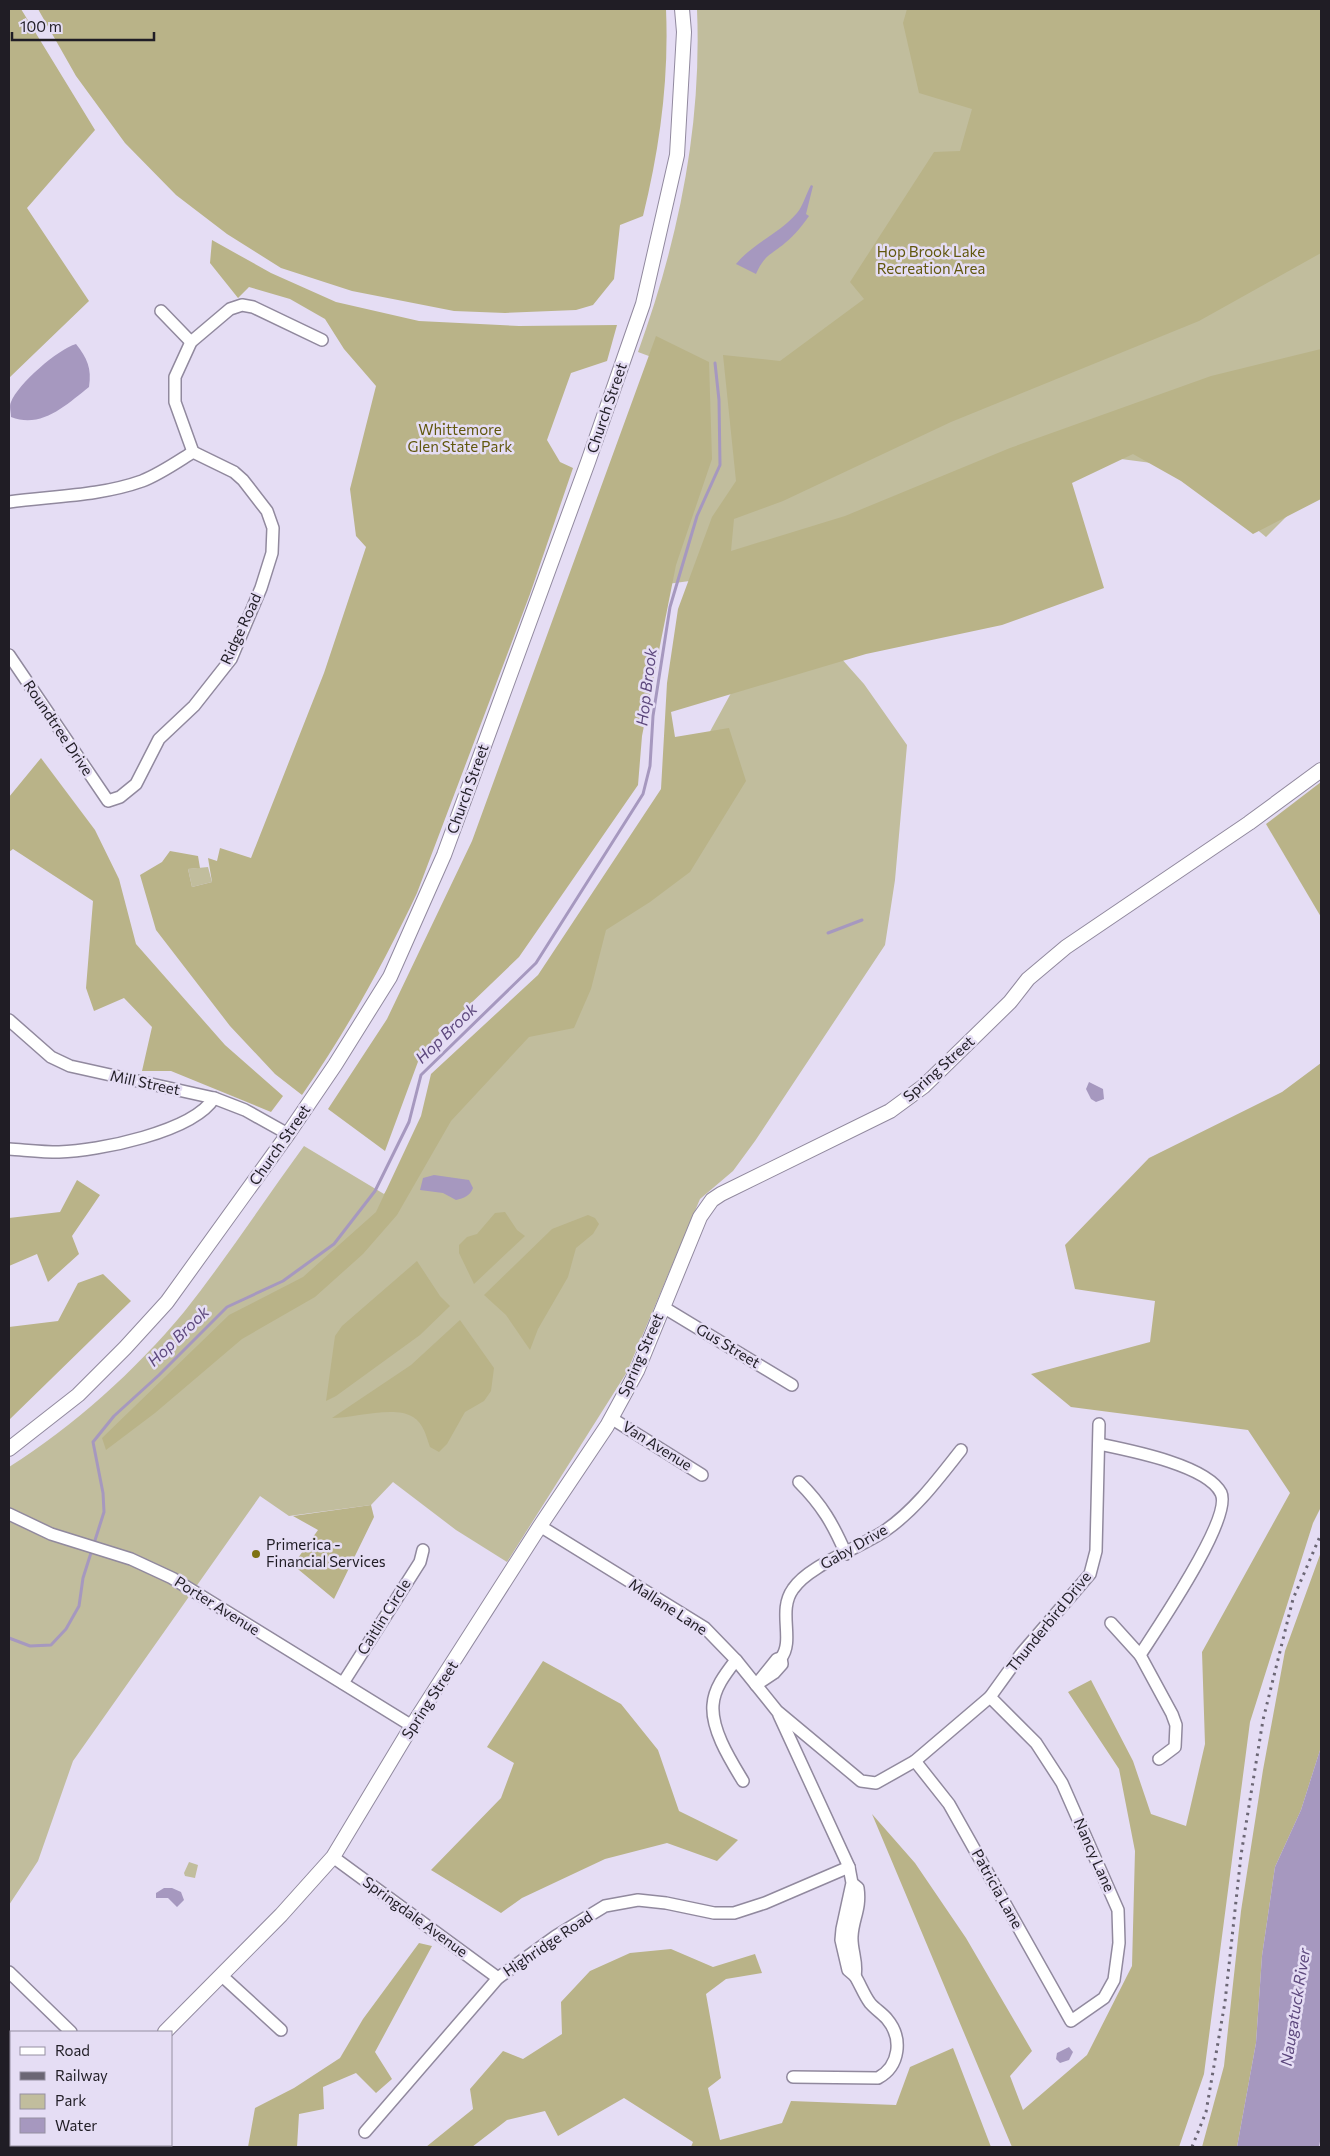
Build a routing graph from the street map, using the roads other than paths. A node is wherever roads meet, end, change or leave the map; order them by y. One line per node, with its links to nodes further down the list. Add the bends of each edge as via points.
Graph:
1 (682, 9): 12 (main road, Church Street, via 684,32 677,155 643,304 619,373 444,855 390,976)
2 (161, 311): 4 (street)
3 (322, 340): 4 (street, via 267,313 242,305 226,312)
4 (191, 342): 5 (street, via 175,377 174,390 179,415)
5 (193, 452): 6 (street, via 158,473 128,485 101,492); 9 (street, Ridge Road, via 234,472 267,511 272,528 272,553 231,660 194,706 159,738 136,784)
6 (9, 502)
7 (9, 655): 9 (street, Roundtree Drive)
8 (1321, 770): 14 (main road, Spring Street, via 1249,823 1066,946 924,1086 890,1111 712,1200 700,1217)
9 (108, 800)
10 (9, 1020): 11 (street, Mill Street, via 51,1057 70,1066)
11 (214, 1098): 12 (street, Mill Street, via 246,1110); 13 (street, via 202,1112 184,1122 127,1142 60,1152)
12 (288, 1134): 19 (main road, Church Street, via 186,1278 155,1316 78,1395)
13 (9, 1148)
14 (663, 1307): 15 (street, Gus Street); 16 (main road, Spring Street, via 637,1370)
15 (792, 1385)
16 (612, 1418): 21 (street, Van Avenue); 24 (main road, Spring Street)
17 (1099, 1424): 18 (street, Thunderbird Drive)
18 (1099, 1444): 28 (street, via 1185,1467 1212,1482 1222,1494 1223,1508 1200,1560); 32 (street, Thunderbird Drive, via 1096,1552 1090,1574)
19 (9, 1449)
20 (961, 1450): 26 (street, Gaby Drive, via 933,1487 906,1514)
21 (702, 1475)
22 (799, 1482): 26 (street, via 828,1516)
23 (9, 1514): 30 (street, Porter Avenue, via 33,1527 113,1553 172,1578)
24 (540, 1526): 29 (street, Mallane Lane, via 705,1628); 34 (main road, Spring Street)
25 (422, 1550): 30 (street, Caitlin Circle, via 420,1562)
26 (846, 1554): 31 (street, Gaby Drive, via 809,1573 793,1588 786,1606 786,1648 782,1664)
27 (1112, 1624): 28 (street)
28 (1140, 1655): 35 (street, via 1176,1725 1175,1747)
29 (736, 1660): 31 (street, Mallane Lane); 37 (street, via 721,1680 713,1706 721,1739)
30 (343, 1683): 34 (street, Porter Avenue)
31 (756, 1685): 33 (street, Mallane Lane)
32 (990, 1697): 36 (street, Thunderbird Drive); 43 (street, Nancy Lane, via 1036,1743 1062,1782 1118,1910 1119,1943 1114,1980 1104,1998)
33 (777, 1711): 36 (street, Mallane Lane, via 862,1782 876,1783); 39 (street, Mallane Lane)
34 (412, 1726): 38 (main road, Spring Street)
35 (1159, 1760)
36 (915, 1761): 43 (street, Patricia Lane, via 949,1804)
37 (743, 1781)
38 (333, 1857): 41 (main road, Spring Street); 42 (street, Springdale Avenue)
39 (849, 1867): 42 (street, Highridge Road, via 734,1913 714,1913 638,1900 605,1906); 47 (street, Mallane Lane, via 852,1884 841,1940 848,1970 870,2003 888,2021 897,2054 889,2072 878,2078)
40 (9, 1972): 45 (street)
41 (221, 1975): 44 (street); 46 (main road, Spring Street)
42 (498, 1978): 48 (street, Highridge Road)
43 (1071, 2021)
44 (281, 2030)
45 (71, 2031)
46 (166, 2031)
47 (793, 2077)
48 (366, 2132)

